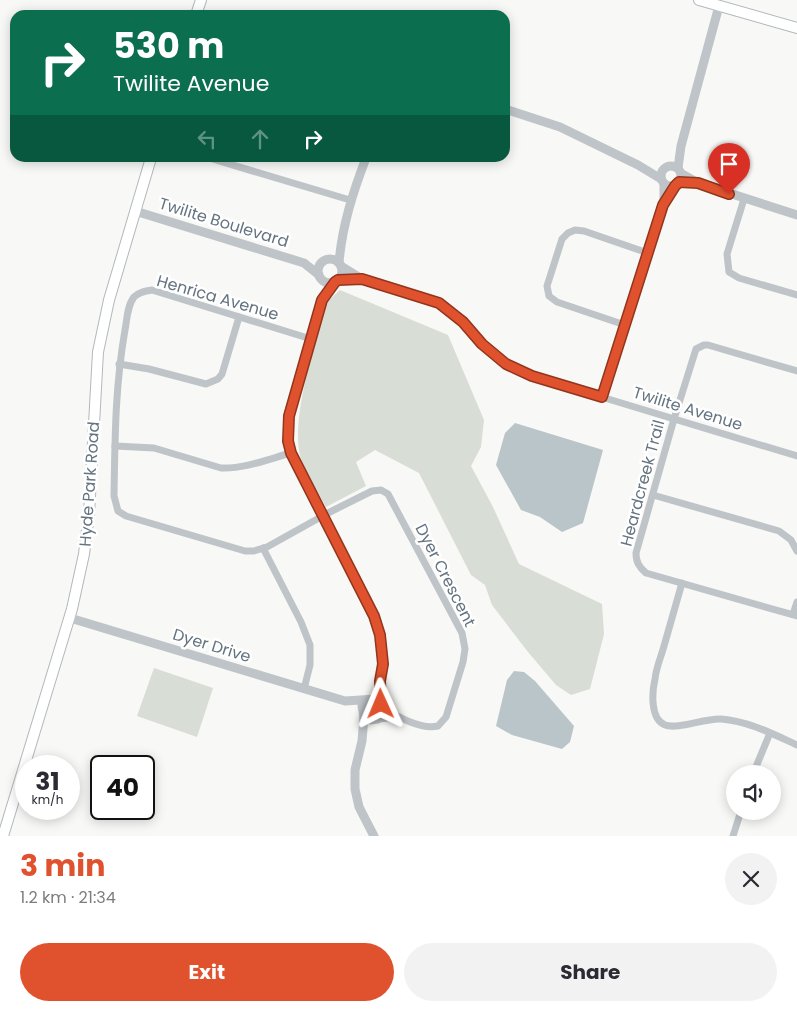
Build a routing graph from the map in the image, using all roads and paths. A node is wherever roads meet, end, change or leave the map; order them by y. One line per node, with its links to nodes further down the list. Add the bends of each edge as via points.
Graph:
1 (699, 0): 2 (main road)
2 (719, 6): 3 (main road); 5 (street)
3 (797, 28)
4 (510, 111): 9 (street, via 560,127)
5 (681, 146): 10 (street); 11 (street)
6 (151, 162): 16 (main road, Hyde Park Road)
7 (222, 162): 14 (street)
8 (364, 162): 14 (street)
9 (638, 165): 10 (street); 12 (street)
10 (667, 167): 11 (street); 12 (street, via 661,173)
11 (679, 178): 12 (street, via 668,186); 13 (street); 15 (street)
12 (662, 181): 15 (street)
13 (744, 199): 17 (street); 26 (street, via 727,254 729,272)
14 (350, 200): 18 (street)
15 (663, 205): 19 (street)
16 (135, 211): 21 (street, Twilite Boulevard); 45 (main road, Hyde Park Road, via 109,300 98,352 89,514)
17 (797, 215)
18 (341, 241): 20 (street); 22 (street)
19 (648, 253): 29 (street); 29 (street, via 575,230 562,240 547,286 549,296 557,302)
20 (326, 260): 21 (street, Twilite Boulevard); 22 (street); 23 (street, via 320,267)
21 (304, 263): 23 (street, Twilite Boulevard)
22 (340, 264): 24 (street, Twilite Avenue); 25 (street, via 342,273)
23 (320, 276): 25 (street, via 327,282); 27 (street)
24 (362, 279): 25 (street, Twilite Avenue); 33 (street, Twilite Avenue, via 439,303 506,364 532,376)
25 (337, 281): 27 (street)
26 (797, 295)
27 (322, 300): 30 (street)
28 (239, 317): 30 (street, Henrica Avenue); 31 (street, via 222,374 212,382 200,383); 31 (street, Henrica Avenue, via 152,290 140,293 129,309)
29 (625, 325): 33 (street)
30 (311, 338): 36 (street, via 289,416)
31 (119, 364): 35 (street, Henrica Avenue)
32 (797, 371): 34 (street, Heardcreek Trail, via 708,345 700,346 693,354)
33 (602, 397): 34 (street, Twilite Avenue)
34 (674, 419): 37 (street, Twilite Avenue); 38 (street, Heardcreek Trail)
35 (114, 446): 36 (street, via 154,448 221,468); 40 (street, Henrica Avenue, via 114,496 118,510 126,516 245,551)
36 (291, 453): 39 (street)
37 (797, 456)
38 (653, 495): 41 (street, via 780,531 791,540); 42 (street, Heardcreek Trail, via 636,560 646,572)
39 (323, 516): 40 (street, Henrica Avenue); 46 (street, via 378,627 383,664); 52 (street, Dyer Crescent, via 376,490 388,494 462,632 463,662 445,720 438,726 428,727)
40 (263, 548): 47 (street, via 310,644 310,665)
41 (797, 551)
42 (682, 583): 44 (street, Heardcreek Trail); 54 (street, via 655,679 655,715 666,726 721,719 752,725)
43 (797, 602): 44 (street)
44 (795, 615)
45 (70, 618): 47 (street, Dyer Drive); 59 (main road, Hyde Park Road)
46 (380, 681): 49 (street); 50 (street)
47 (304, 689): 48 (street, Dyer Drive)
48 (345, 700): 49 (street, Dyer Drive); 51 (street, Dyer Drive)
49 (367, 700): 50 (street, via 376,700); 51 (street, via 362,706)
50 (382, 705): 52 (street, Dyer Crescent); 53 (street, via 382,713)
51 (363, 715): 53 (street); 55 (street)
52 (397, 717): 53 (street, Dyer Crescent)
53 (376, 719): 55 (street)
54 (770, 733): 56 (street); 57 (street)
55 (362, 741): 60 (street, via 355,770 356,788 359,806)
56 (797, 745)
57 (757, 765)
58 (738, 820): 61 (street)
59 (3, 836)
60 (374, 836)
61 (733, 836)

